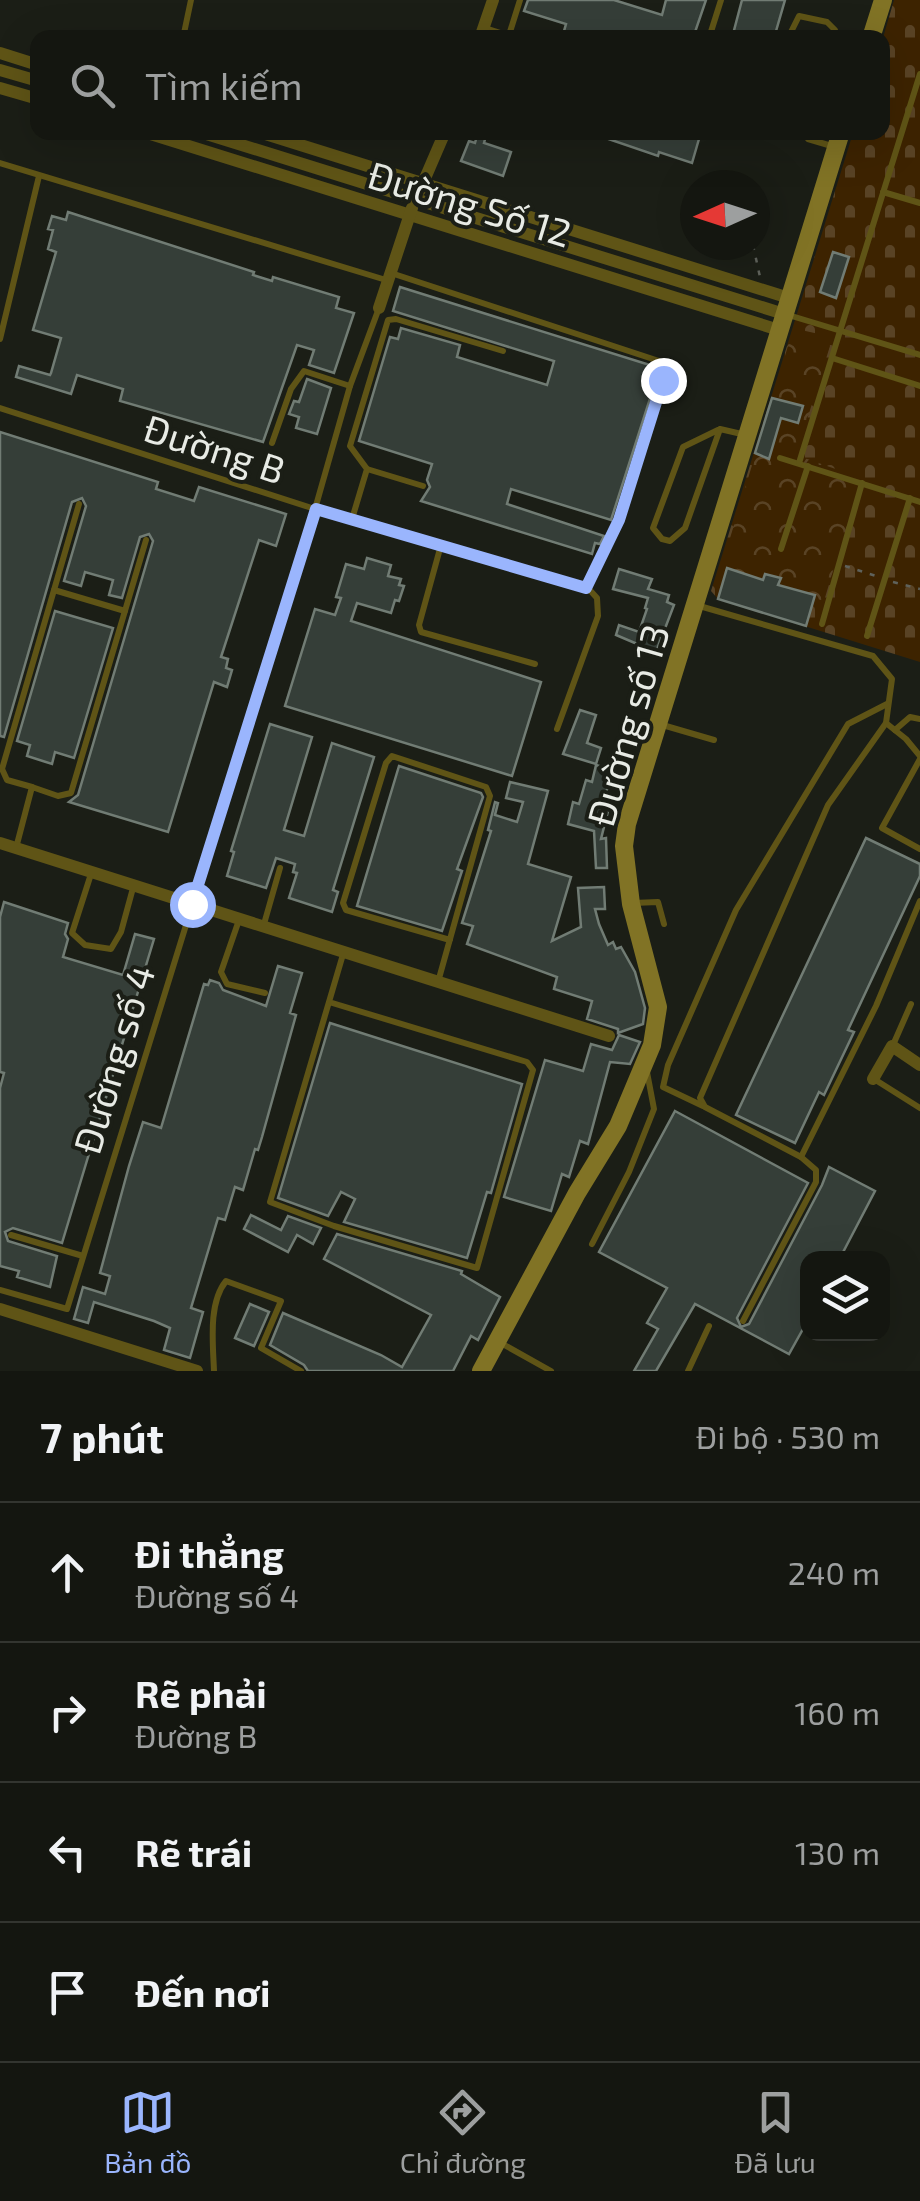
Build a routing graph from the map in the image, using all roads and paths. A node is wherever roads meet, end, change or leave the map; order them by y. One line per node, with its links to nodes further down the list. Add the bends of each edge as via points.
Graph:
1 (192, 0): 6 (lane)
2 (493, 0): 7 (street)
3 (520, 0): 8 (lane)
4 (721, 0): 9 (lane)
5 (883, 0): 12 (street)
6 (185, 30)
7 (483, 30)
8 (513, 30)
9 (712, 30)
10 (792, 30): 11 (lane, via 798,16 828,22)
11 (835, 30)
12 (874, 30)
13 (0, 53): 14 (street)
14 (30, 62)
15 (0, 70): 17 (street)
16 (920, 74): 28 (lane)
17 (30, 79)
18 (0, 88): 19 (street)
19 (30, 97)
20 (170, 140): 31 (street, Đường Số 12)
21 (226, 140): 29 (street, Đường Số 12)
22 (284, 140): 27 (street, Đường Số 12)
23 (442, 140): 27 (street)
24 (838, 140): 34 (street, Đường số 13)
25 (0, 163): 26 (lane)
26 (40, 176): 32 (lane); 36 (lane)
27 (424, 184): 29 (street); 34 (street, Đường Số 12)
28 (884, 192): 30 (lane); 35 (lane)
29 (416, 198): 31 (street, Đường số 4); 34 (street, Đường Số 12)
30 (920, 203)
31 (410, 215): 32 (street, Đường số 4); 34 (street, Đường Số 12)
32 (388, 277): 33 (street, Đường số 4); 58 (lane, via 659,361 663,380 619,520)
33 (379, 308): 40 (lane, Đường số 4)
34 (784, 314): 35 (lane); 44 (street, Đường số 13)
35 (841, 330): 38 (lane); 39 (lane)
36 (0, 339)
37 (503, 351): 48 (lane, via 388,320 350,446)
38 (920, 355)
39 (832, 358): 41 (lane); 47 (lane)
40 (350, 386): 45 (lane, via 304,371); 53 (lane, Đường số 4)
41 (920, 386)
42 (0, 408): 53 (lane, Đường B)
43 (720, 429): 43 (lane, via 682,447 653,528 662,539 670,541 685,528); 44 (lane)
44 (746, 436): 60 (street, Đường số 13)
45 (272, 443)
46 (780, 458): 47 (lane)
47 (803, 464): 49 (lane); 57 (lane)
48 (368, 469): 50 (lane); 54 (lane)
49 (862, 484): 51 (lane); 62 (lane)
50 (423, 486)
51 (917, 498): 63 (lane)
52 (79, 504): 59 (lane)
53 (316, 509): 54 (lane, Đường B); 81 (lane, Đường số 4)
54 (352, 519): 56 (lane, Đường B)
55 (146, 540): 61 (lane)
56 (441, 545): 58 (lane, Đường B); 64 (lane, via 421,632)
57 (781, 549)
58 (586, 588): 69 (lane, via 597,598 598,616)
59 (54, 590): 61 (lane); 73 (lane, via 2,769 7,780)
60 (695, 605): 65 (lane, via 873,656 892,678); 68 (street, Đường số 13)
61 (125, 612): 73 (lane, via 72,792 58,796)
62 (822, 624)
63 (866, 636)
64 (536, 664)
65 (888, 704): 67 (lane); 97 (lane, via 848,724 736,910 663,1087)
66 (920, 719): 70 (lane)
67 (886, 723): 70 (lane); 97 (lane, via 828,804 700,1098)
68 (658, 724): 71 (lane); 82 (street, Đường số 13, via 627,824)
69 (557, 729)
70 (894, 730): 72 (lane)
71 (714, 740)
72 (920, 757): 76 (lane, via 882,828)
73 (32, 787): 75 (lane)
74 (0, 843): 75 (street)
75 (16, 848): 78 (street)
76 (920, 849)
77 (280, 868): 85 (lane)
78 (92, 872): 79 (street); 79 (lane, via 72,933 84,945 111,950)
79 (134, 886): 81 (street)
80 (920, 901): 99 (lane)
81 (192, 904): 83 (street); 102 (lane, Đường số 4)
82 (631, 904): 84 (lane, via 658,902); 95 (street, Đường số 13, via 658,1006)
83 (240, 919): 85 (street); 89 (lane, via 221,972 227,984)
84 (664, 924)
85 (264, 926): 87 (street)
86 (450, 940): 86 (lane, via 490,796 486,787 392,756 346,910); 88 (lane)
87 (345, 950): 88 (street); 90 (lane)
88 (438, 982): 92 (street)
89 (265, 993)
90 (329, 1002): 90 (lane, via 270,1202 477,1268 533,1070 527,1062)
91 (911, 1004): 93 (lane)
92 (610, 1036)
93 (892, 1046): 94 (street); 96 (street)
94 (920, 1065)
95 (646, 1066): 101 (lane, via 654,1108); 107 (street, Đường số 13)
96 (873, 1079): 98 (lane)
97 (706, 1107): 99 (lane)
98 (920, 1108)
99 (800, 1157): 105 (lane, via 816,1170 816,1182)
100 (10, 1235): 102 (lane)
101 (592, 1244)
102 (83, 1256): 103 (lane, Đường số 4, via 67,1309)
103 (0, 1290)
104 (0, 1309): 108 (street)
105 (743, 1321)
106 (709, 1326): 113 (lane)
107 (498, 1341): 111 (street, Đường số 13); 112 (lane)
108 (198, 1371)
109 (214, 1371): 110 (lane, via 212,1334 218,1290 226,1281 281,1301 261,1348)
110 (301, 1371)
111 (482, 1371)
112 (550, 1371)
113 (688, 1371)

